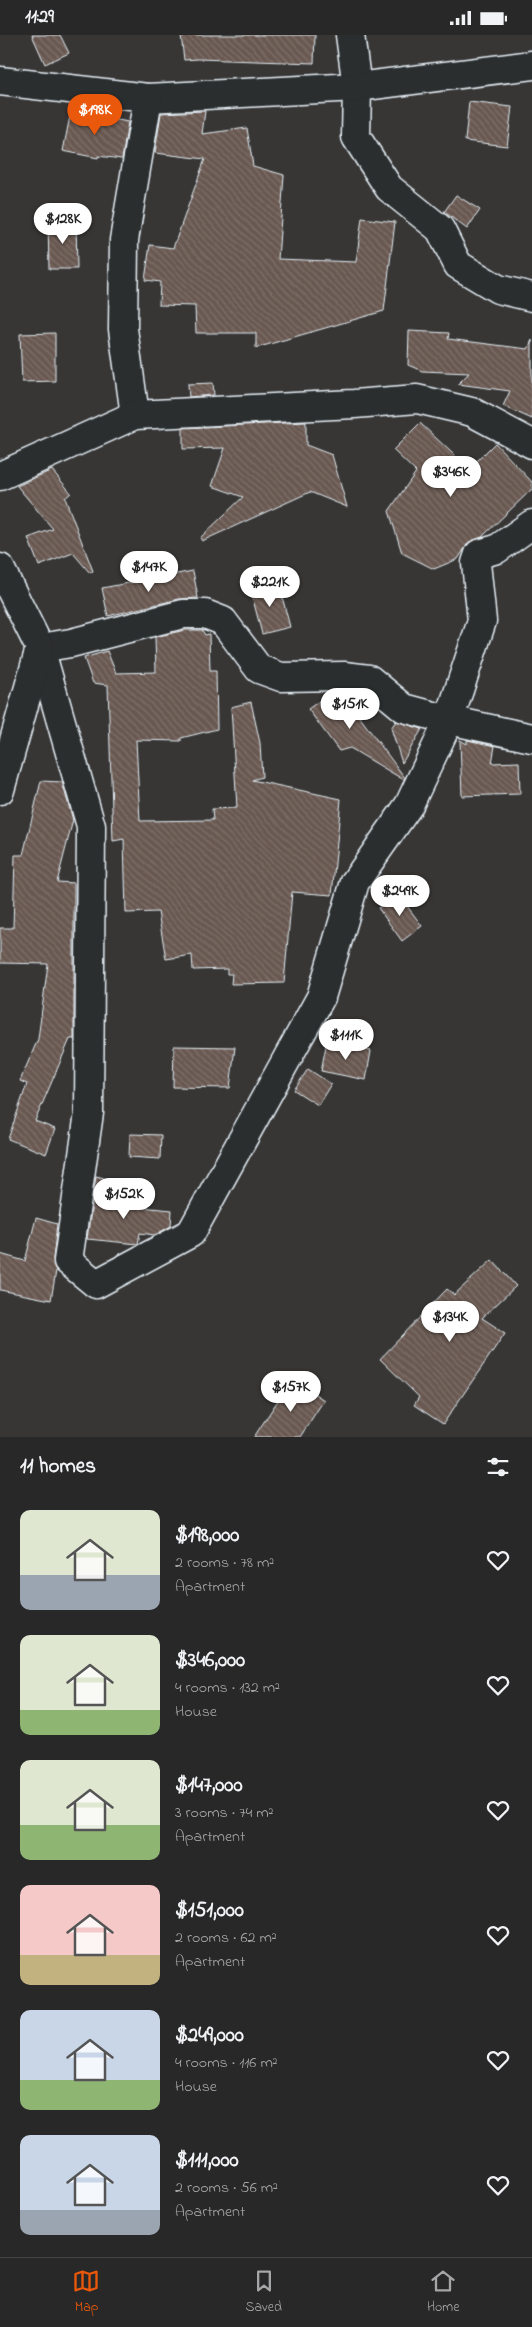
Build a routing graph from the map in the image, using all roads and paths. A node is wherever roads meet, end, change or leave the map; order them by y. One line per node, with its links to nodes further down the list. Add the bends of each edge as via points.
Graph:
1 (350, 35): 4 (street)
2 (532, 65): 4 (street)
3 (0, 81): 5 (street)
4 (357, 87): 5 (street); 6 (street, via 356,137 389,187 440,229 458,265 498,289)
5 (148, 98): 7 (street, via 124,240 123,329)
6 (532, 297)
7 (135, 415): 8 (street, via 416,399 472,412); 9 (street)
8 (532, 444)
9 (0, 476)
10 (532, 524): 14 (street, via 497,549 479,554 476,563 482,621)
11 (0, 568): 12 (street)
12 (10, 610): 13 (street)
13 (40, 648): 14 (street, via 183,614 205,614 223,621 258,669 281,677 368,679 404,708); 14 (street, via 91,826 89,1113 68,1261 96,1284 191,1233 321,997 354,882 409,805); 16 (street)
14 (449, 720): 15 (street)
15 (532, 737)
16 (0, 790)

